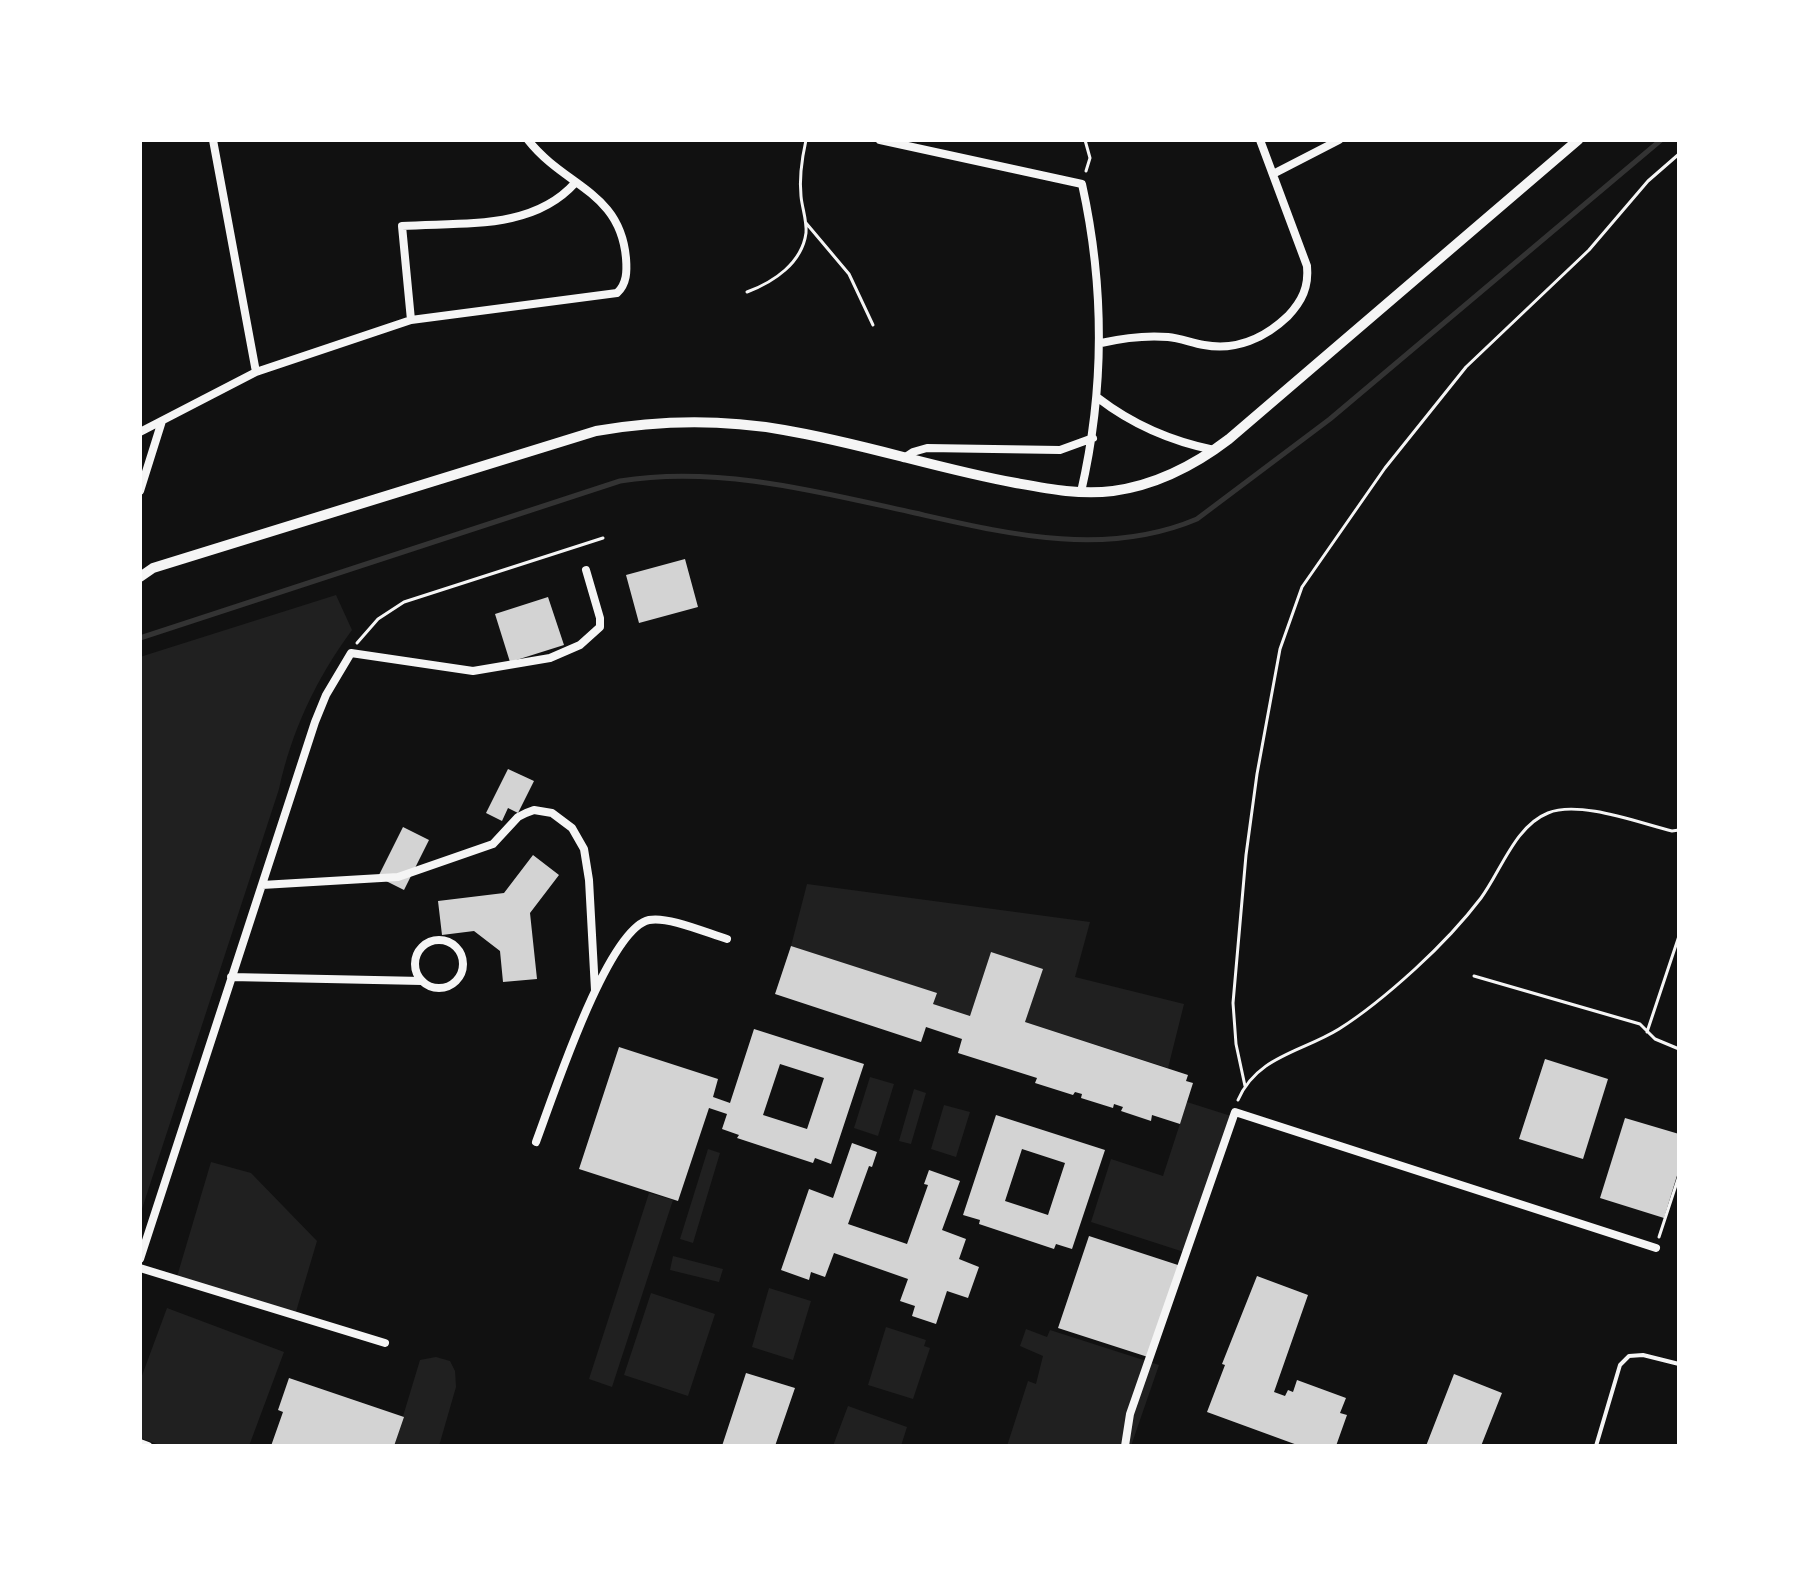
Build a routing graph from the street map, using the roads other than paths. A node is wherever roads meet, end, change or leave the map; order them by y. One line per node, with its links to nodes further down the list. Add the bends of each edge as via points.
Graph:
1 (213, 140): 11 (street)
2 (528, 140): 8 (street)
3 (880, 140): 10 (street, via 1082,184 1097,263)
4 (1260, 140): 7 (street)
5 (1339, 140): 7 (street)
6 (1578, 140): 16 (street)
7 (1273, 174): 10 (street, via 1307,266 1304,294 1290,314 1268,333 1233,346 1155,336)
8 (575, 183): 9 (street, via 544,209 520,217 402,226); 9 (street, via 604,204 618,224 626,263 624,284 617,293)
9 (411, 320): 11 (street)
10 (1101, 343): 12 (street)
11 (256, 372): 13 (street)
12 (1098, 398): 15 (street); 16 (street, via 1140,427)
13 (162, 421): 14 (street); 18 (street)
14 (140, 432)
15 (1093, 438): 17 (street, via 1060,450 927,448); 19 (street)
16 (1214, 450): 19 (street, via 1159,480)
17 (904, 458): 19 (street); 21 (street, via 750,425 683,422 610,428)
18 (140, 491)
19 (1081, 492)
20 (586, 570): 22 (street, via 600,627 580,645 550,658 473,671 351,653 315,722)
21 (140, 577)
22 (262, 885): 24 (street); 26 (street, via 398,877 493,844 526,813 552,813 572,828 584,849)
23 (727, 939): 26 (street, via 665,920 641,922 628,933)
24 (231, 977): 25 (street); 29 (street)
25 (422, 981): 25 (street, via 438,988 455,982 463,966 458,949 438,940 421,948 415,964)
26 (595, 990): 27 (street)
27 (536, 1142)
28 (1656, 1248): 35 (street, via 1235,1112 1130,1414)
29 (140, 1259)
30 (140, 1268): 31 (street)
31 (385, 1343)
32 (1679, 1364): 36 (lane, via 1629,1356 1620,1365)
33 (140, 1443): 34 (street)
34 (148, 1446)
35 (1125, 1446)
36 (1596, 1446)

